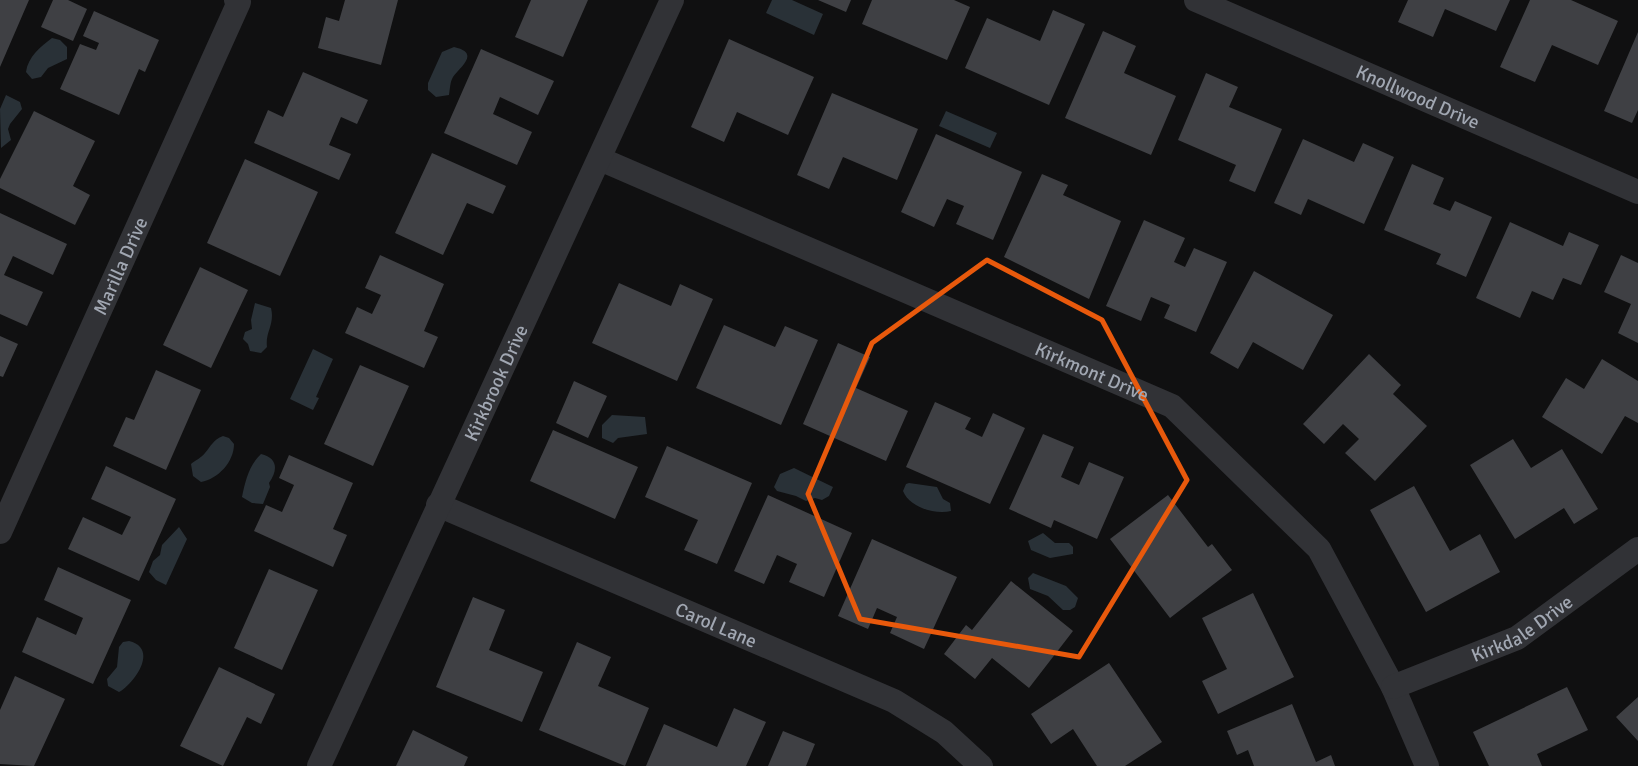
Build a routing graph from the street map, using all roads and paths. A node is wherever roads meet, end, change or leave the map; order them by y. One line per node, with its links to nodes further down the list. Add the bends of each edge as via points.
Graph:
1 (236, 0): 7 (street, Marilla Drive, via 239,2)
2 (672, 0): 4 (street, Kirkbrook Drive)
3 (1196, 0): 5 (street, Knollwood Drive)
4 (600, 159): 6 (street, Kirkbrook Drive); 9 (street, Kirkmont Drive, via 1172,406 1319,549)
5 (1638, 192)
6 (439, 505): 10 (street, Kirkbrook Drive); 11 (street, Carol Lane, via 894,701 944,732)
7 (0, 532)
8 (1638, 549): 9 (street, Kirkdale Drive, via 1517,638)
9 (1393, 687): 12 (street, Kirkmont Drive)
10 (319, 766)
11 (981, 766)
12 (1427, 766)

